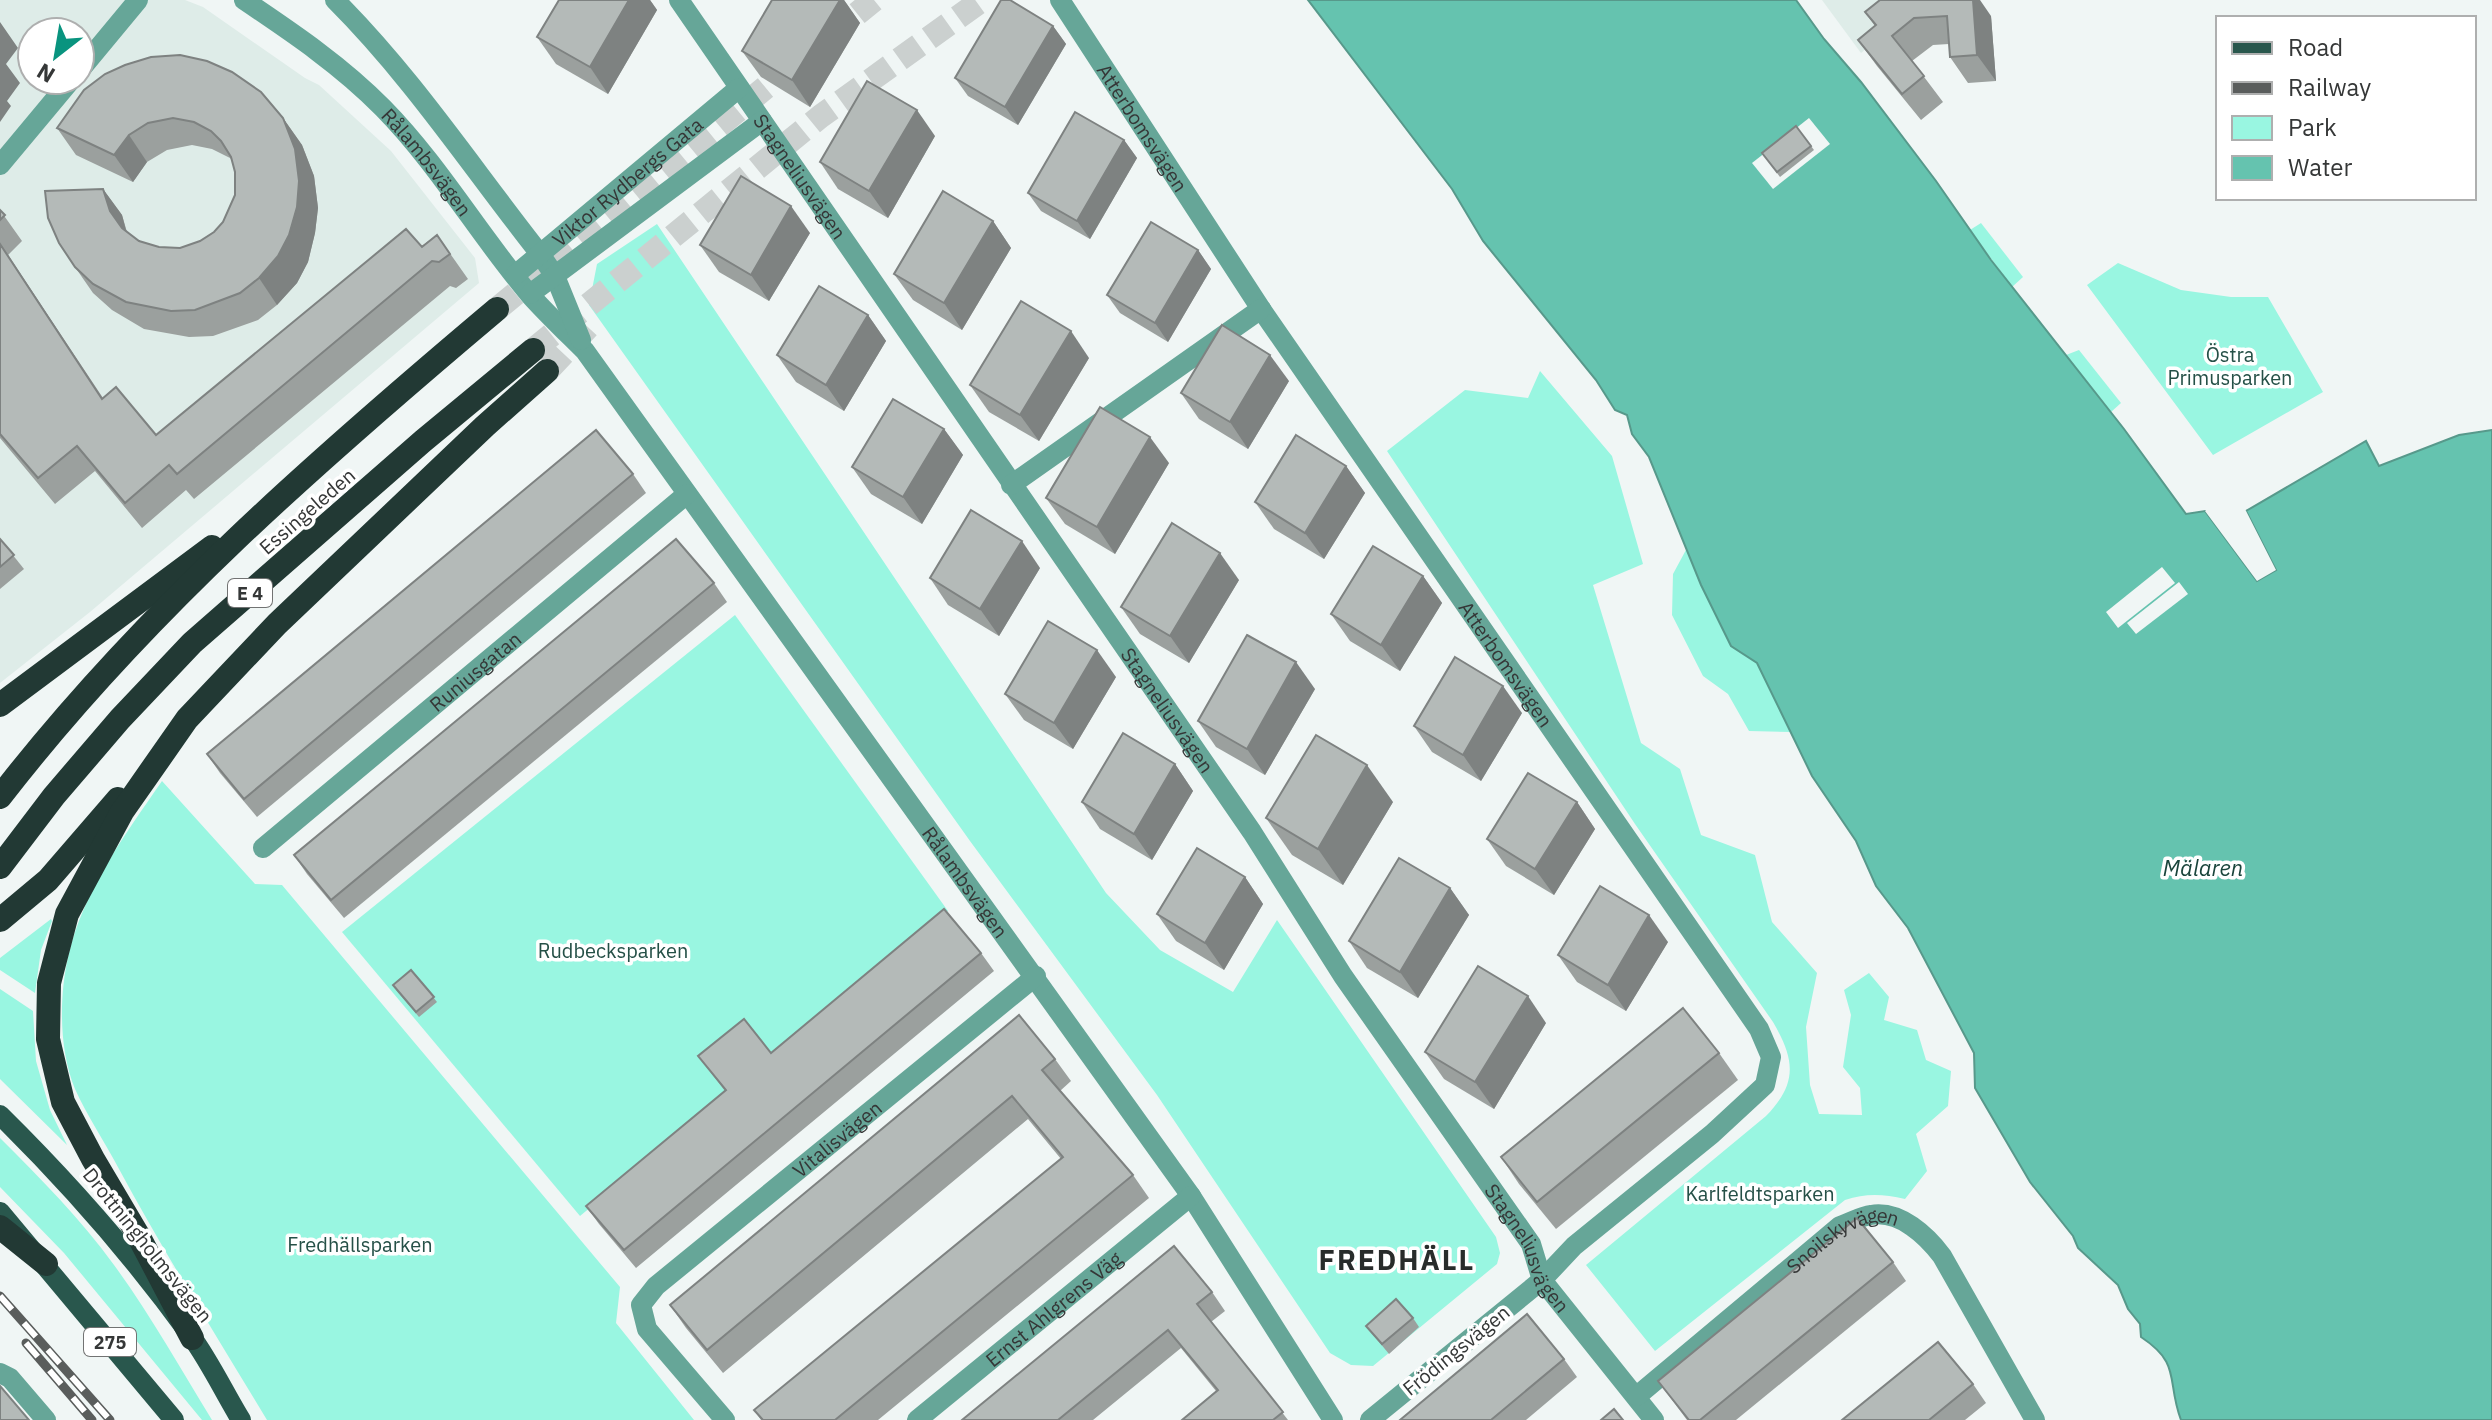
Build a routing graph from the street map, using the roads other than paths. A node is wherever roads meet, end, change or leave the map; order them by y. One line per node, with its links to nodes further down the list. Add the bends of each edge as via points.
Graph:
1 (138, 0): 6 (street)
2 (244, 0): 14 (street, Rålambsvägen, via 304,40 385,110)
3 (335, 0): 13 (street, Rålambsvägen, via 418,92)
4 (679, 0): 7 (street, Stagneliusvägen)
5 (1060, 0): 18 (street, Atterbomsvägen)
6 (96, 51)
7 (739, 88): 9 (street, Stagneliusvägen); 10 (street, Viktor Rydbergs Gata)
8 (58, 96): 12 (street)
9 (762, 121): 11 (street, Viktor Rydbergs Gata); 23 (street, Stagneliusvägen)
10 (687, 132): 11 (street, via 707,139); 13 (street, Viktor Rydbergs Gata)
11 (709, 160): 15 (street, Viktor Rydbergs Gata)
12 (0, 165)
13 (540, 254): 14 (street, Viktor Rydbergs Gata); 15 (street, Rålambsvägen)
14 (515, 275): 16 (street, Rålambsvägen)
15 (555, 276): 16 (street, Viktor Rydbergs Gata); 20 (street, Rålambsvägen)
16 (530, 294): 20 (street, Rålambsvägen)
17 (497, 309): 22 (highway, Essingeleden / E 4)
18 (1261, 309): 23 (street); 37 (street, Atterbomsvägen, via 1750,1017 1771,1057 1765,1085 1574,1246)
19 (533, 350): 29 (highway, Essingeleden / E 4, via 192,643 54,796)
20 (585, 351): 24 (street, Rålambsvägen)
21 (547, 371): 26 (highway, via 277,624)
22 (304, 478): 25 (highway); 27 (highway, Essingeleden / E 4, via 140,635)
23 (1011, 485): 37 (street, Stagneliusvägen, via 1531,1244)
24 (687, 494): 28 (street, Runiusgatan); 31 (street, Rålambsvägen)
25 (0, 705)
26 (187, 719): 30 (highway, via 48,880); 38 (highway, via 122,812 63,925 49,983 48,1039 54,1073 74,1125)
27 (0, 797)
28 (263, 848)
29 (0, 867)
30 (0, 920)
31 (1036, 976): 33 (street, Rålambsvägen); 44 (street, Vitalisvägen, via 656,1286 641,1305 647,1329)
32 (0, 1115): 38 (main road, Drottningholmsvägen, via 57,1171)
33 (1191, 1196): 45 (street, Ernst Ahlgrens Väg); 46 (street, Rålambsvägen)
34 (0, 1212): 36 (main road)
35 (0, 1227): 36 (highway)
36 (46, 1264): 42 (main road, 275)
37 (1542, 1280): 40 (street, Stagneliusvägen); 47 (street, Frödingsvägen)
38 (192, 1338): 43 (main road, Drottningholmsvägen)
39 (0, 1373): 41 (street)
40 (1637, 1396): 48 (street, Stagneliusvägen); 49 (street, Snoilskyvägen, via 1840,1226 1873,1214 1902,1221 1926,1236 1942,1256)
41 (46, 1420)
42 (174, 1420)
43 (241, 1420)
44 (725, 1420)
45 (917, 1420)
46 (1333, 1420)
47 (1370, 1420)
48 (1654, 1420)
49 (2035, 1420)

